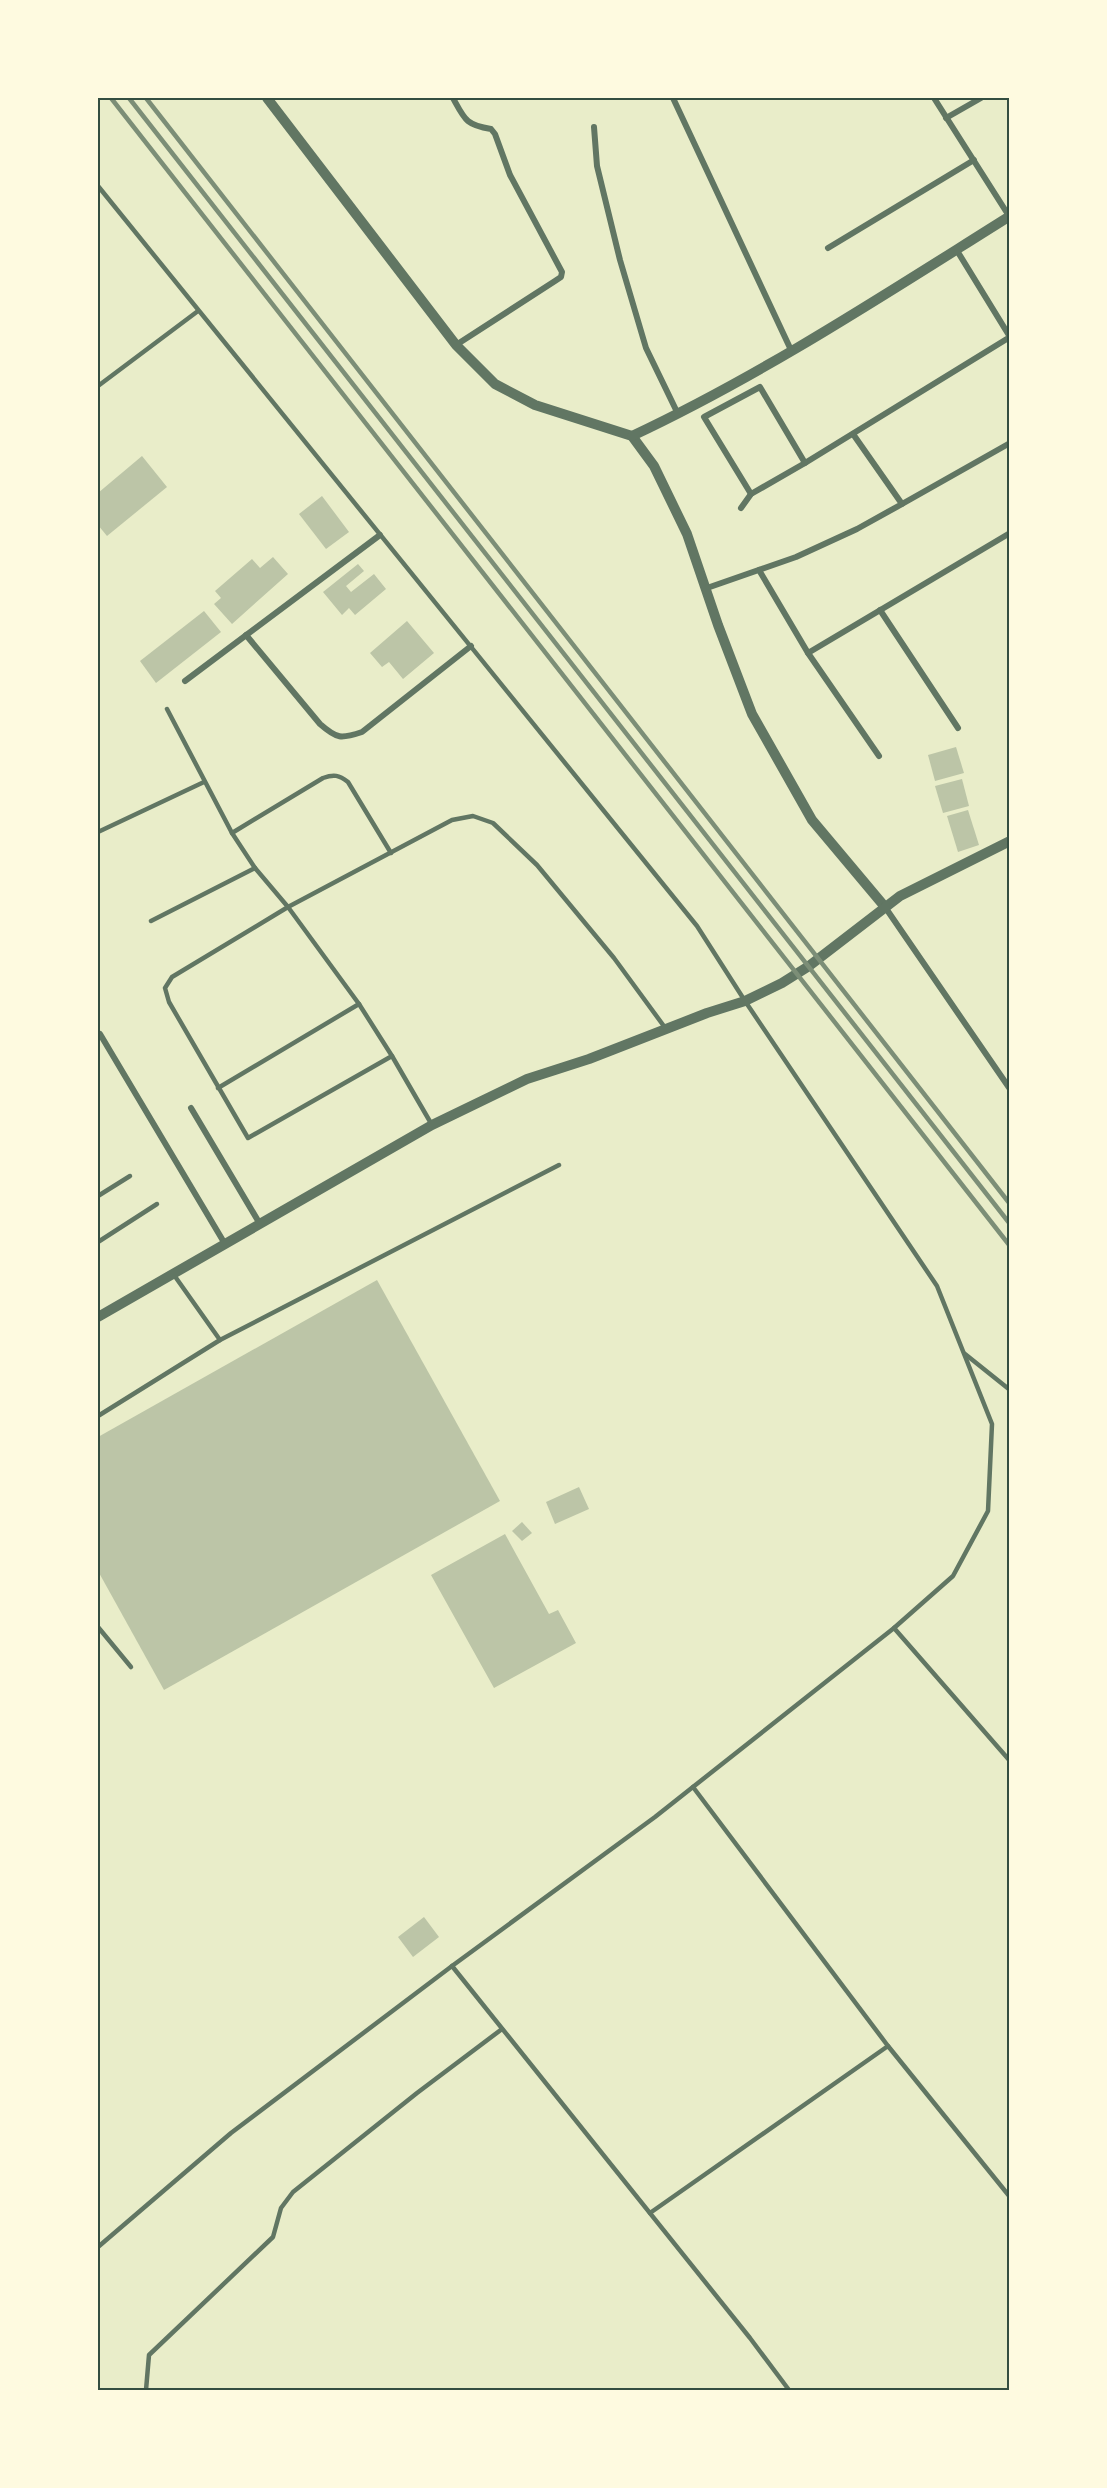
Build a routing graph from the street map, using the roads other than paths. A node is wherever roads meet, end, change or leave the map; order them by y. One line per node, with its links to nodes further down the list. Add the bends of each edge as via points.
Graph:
1 (267, 98): 17 (street)
2 (453, 98): 17 (street, via 471,125 491,129 495,134 510,175 562,272 561,277)
3 (672, 98): 7 (street)
4 (680, 98): 7 (street)
5 (934, 98): 8 (street)
6 (981, 98): 8 (street)
7 (676, 105): 18 (street)
8 (946, 118): 10 (street)
9 (594, 128): 20 (street, via 597,166 620,260 646,348)
10 (974, 160): 12 (street); 13 (street)
11 (98, 186): 15 (lane)
12 (1009, 216): 14 (street)
13 (828, 248)
14 (956, 249): 16 (street); 18 (street)
15 (198, 311): 19 (lane); 29 (lane)
16 (1010, 337): 21 (street)
17 (456, 345): 22 (street, via 495,384 525,400)
18 (791, 350): 20 (street)
19 (98, 386)
20 (678, 414): 22 (street)
21 (853, 434): 24 (street); 26 (street)
22 (632, 436): 31 (street, via 659,475 687,534)
23 (1010, 442): 26 (street)
24 (805, 463): 25 (street); 25 (street, via 760,387 705,417)
25 (751, 494): 27 (street)
26 (902, 504): 30 (street, via 806,553)
27 (741, 508)
28 (1010, 533): 32 (street)
29 (380, 535): 33 (street); 34 (lane)
30 (759, 570): 31 (street); 35 (street)
31 (706, 588): 47 (street, via 752,714 812,820)
32 (879, 610): 35 (street); 38 (street)
33 (246, 635): 34 (street, via 320,724 341,738 362,732); 36 (street)
34 (471, 646): 49 (lane, via 697,926)
35 (808, 653): 39 (street)
36 (185, 681)
37 (167, 709): 40 (lane)
38 (958, 728)
39 (879, 756)
40 (204, 782): 41 (lane); 42 (lane)
41 (98, 832)
42 (232, 833): 44 (lane, via 323,778 341,776); 45 (lane)
43 (1010, 841): 47 (street)
44 (391, 853): 46 (lane); 51 (lane, via 452,820 472,816 493,822 537,865 614,958)
45 (255, 868): 46 (lane); 48 (lane)
46 (288, 907): 50 (lane); 54 (lane, via 172,977 165,988 169,1002)
47 (885, 907): 49 (street, via 798,974); 55 (street)
48 (151, 921)
49 (745, 1001): 51 (street); 68 (lane, via 937,1286)
50 (359, 1004): 53 (lane); 54 (lane)
51 (666, 1029): 57 (street, via 527,1079)
52 (100, 1034): 64 (street)
53 (392, 1056): 54 (lane, via 248,1138); 57 (lane)
54 (218, 1088)
55 (1010, 1089)
56 (190, 1108): 62 (street)
57 (432, 1125): 62 (street)
58 (560, 1165): 67 (lane)
59 (130, 1176): 60 (lane)
60 (98, 1196)
61 (157, 1204): 63 (lane)
62 (260, 1224): 64 (street)
63 (98, 1242)
64 (225, 1244): 65 (street)
65 (173, 1273): 66 (street); 67 (lane)
66 (98, 1317)
67 (220, 1340): 70 (lane)
68 (963, 1353): 69 (lane); 72 (lane, via 992,1424 988,1511 953,1576)
69 (1010, 1390)
70 (98, 1416)
71 (98, 1627): 73 (lane)
72 (894, 1628): 74 (lane); 75 (lane)
73 (131, 1667)
74 (1010, 1761)
75 (693, 1787): 76 (lane); 78 (lane)
76 (452, 1966): 77 (lane); 81 (lane, via 231,2133)
77 (502, 2029): 80 (lane); 82 (lane, via 293,2192 281,2208 273,2237 149,2355)
78 (888, 2046): 79 (lane); 80 (lane)
79 (1010, 2197)
80 (650, 2213): 83 (lane)
81 (98, 2247)
82 (146, 2391)
83 (789, 2391)

